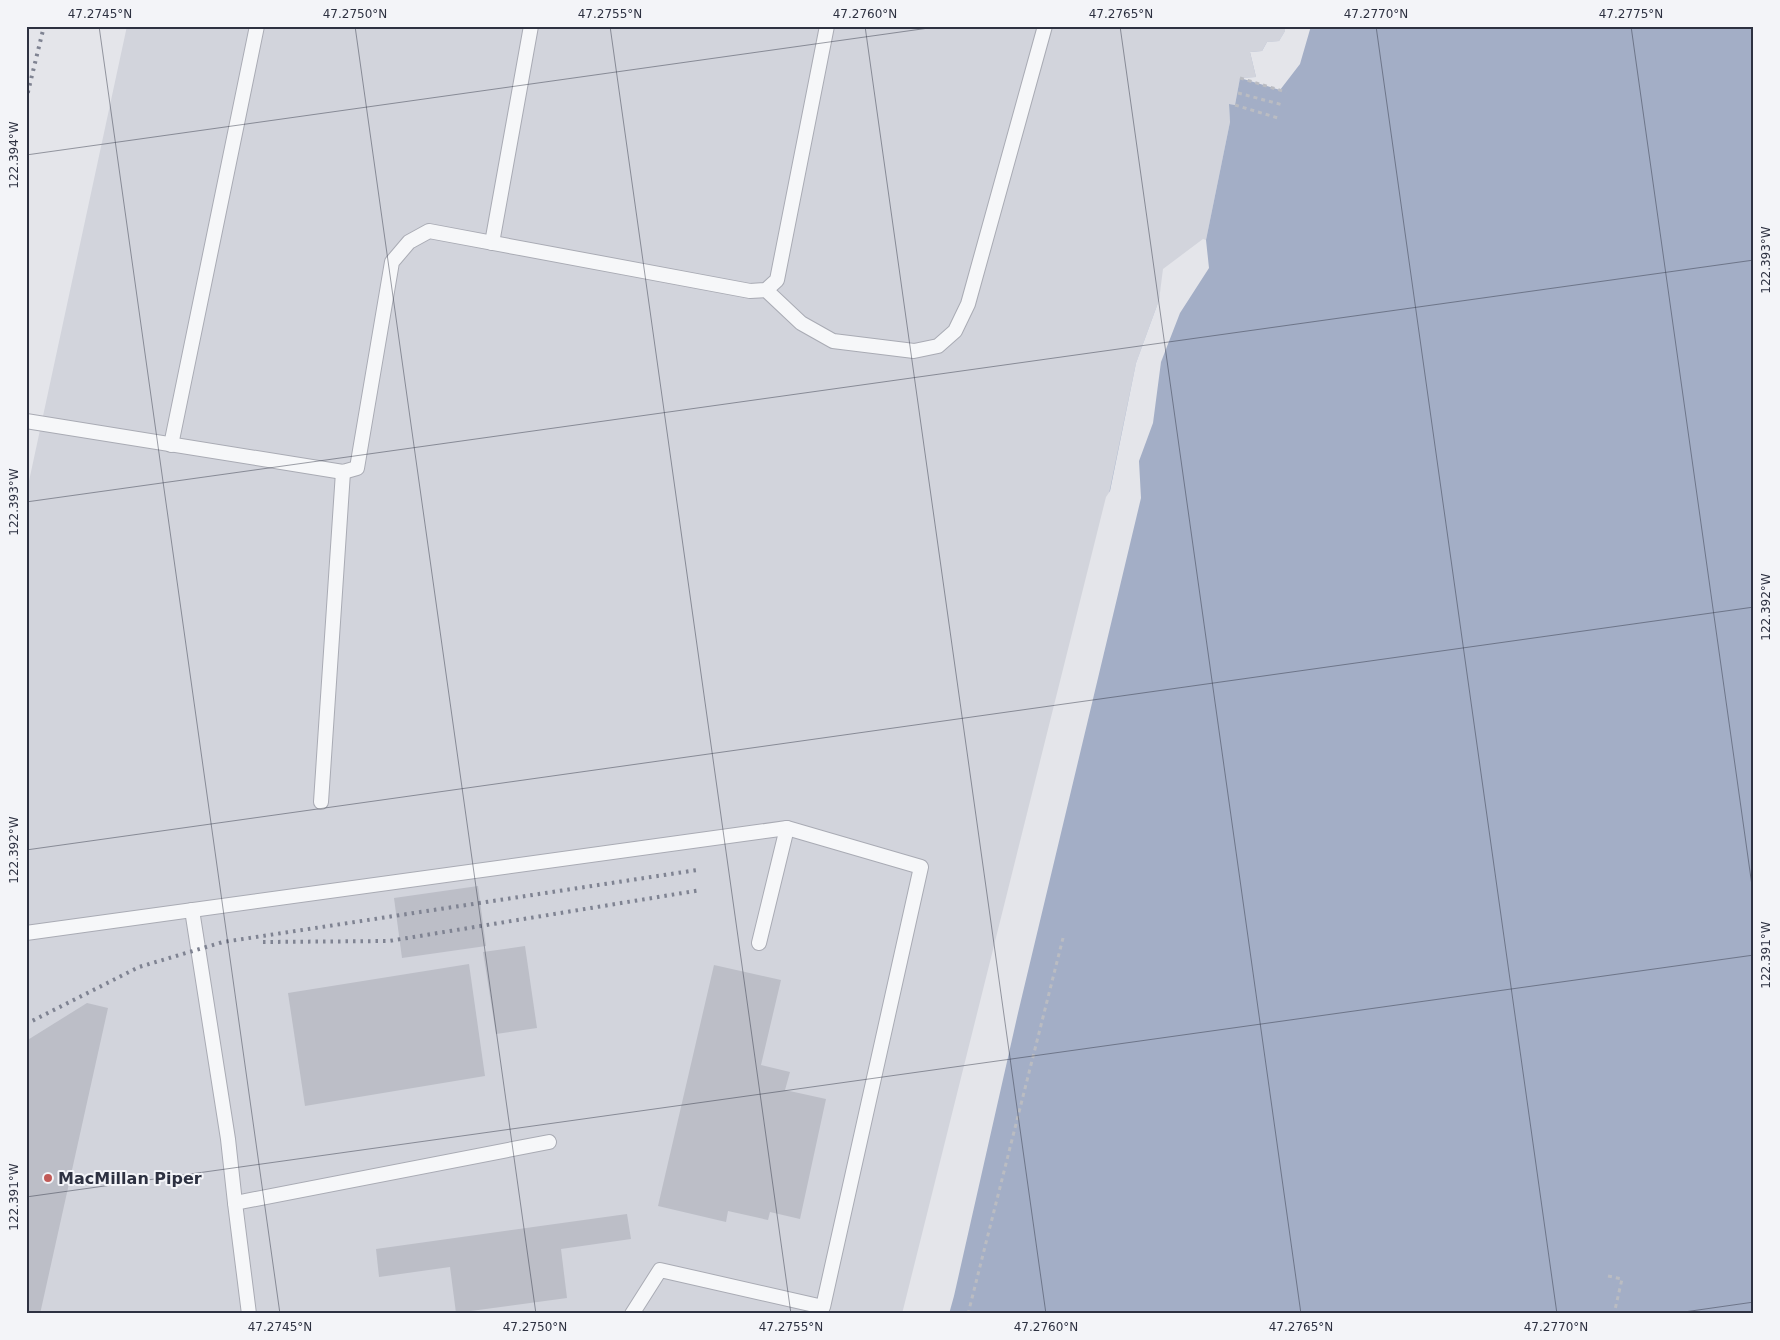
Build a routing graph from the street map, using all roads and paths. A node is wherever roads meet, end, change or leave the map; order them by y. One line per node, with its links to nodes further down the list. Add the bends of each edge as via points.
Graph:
1 (257, 26): 14 (lane)
2 (531, 26): 11 (lane)
3 (827, 26): 12 (lane, via 777,280)
4 (1045, 26): 12 (lane, via 968,304 954,331 938,346 914,351 833,341 801,323)
5 (1240, 78): 6 (path)
6 (1286, 92)
7 (1238, 93): 9 (path)
8 (1235, 105): 10 (path)
9 (1283, 105)
10 (1278, 118)
11 (492, 243): 12 (lane, via 750,291); 15 (lane, via 429,231 408,242 392,262 356,468)
12 (766, 290)
13 (26, 421): 14 (lane)
14 (171, 445): 15 (lane)
15 (343, 472): 16 (lane)
16 (321, 802)
17 (787, 828): 18 (lane); 21 (lane); 25 (lane, via 920,867)
18 (192, 910): 19 (lane); 23 (lane)
19 (26, 932)
20 (1063, 938): 28 (path)
21 (759, 944)
22 (549, 1142): 23 (lane)
23 (235, 1203): 26 (lane)
24 (1608, 1276): 29 (path, via 1622,1279)
25 (822, 1311): 27 (lane, via 660,1270)
26 (249, 1314)
27 (632, 1314)
28 (968, 1314)
29 (1614, 1314)

